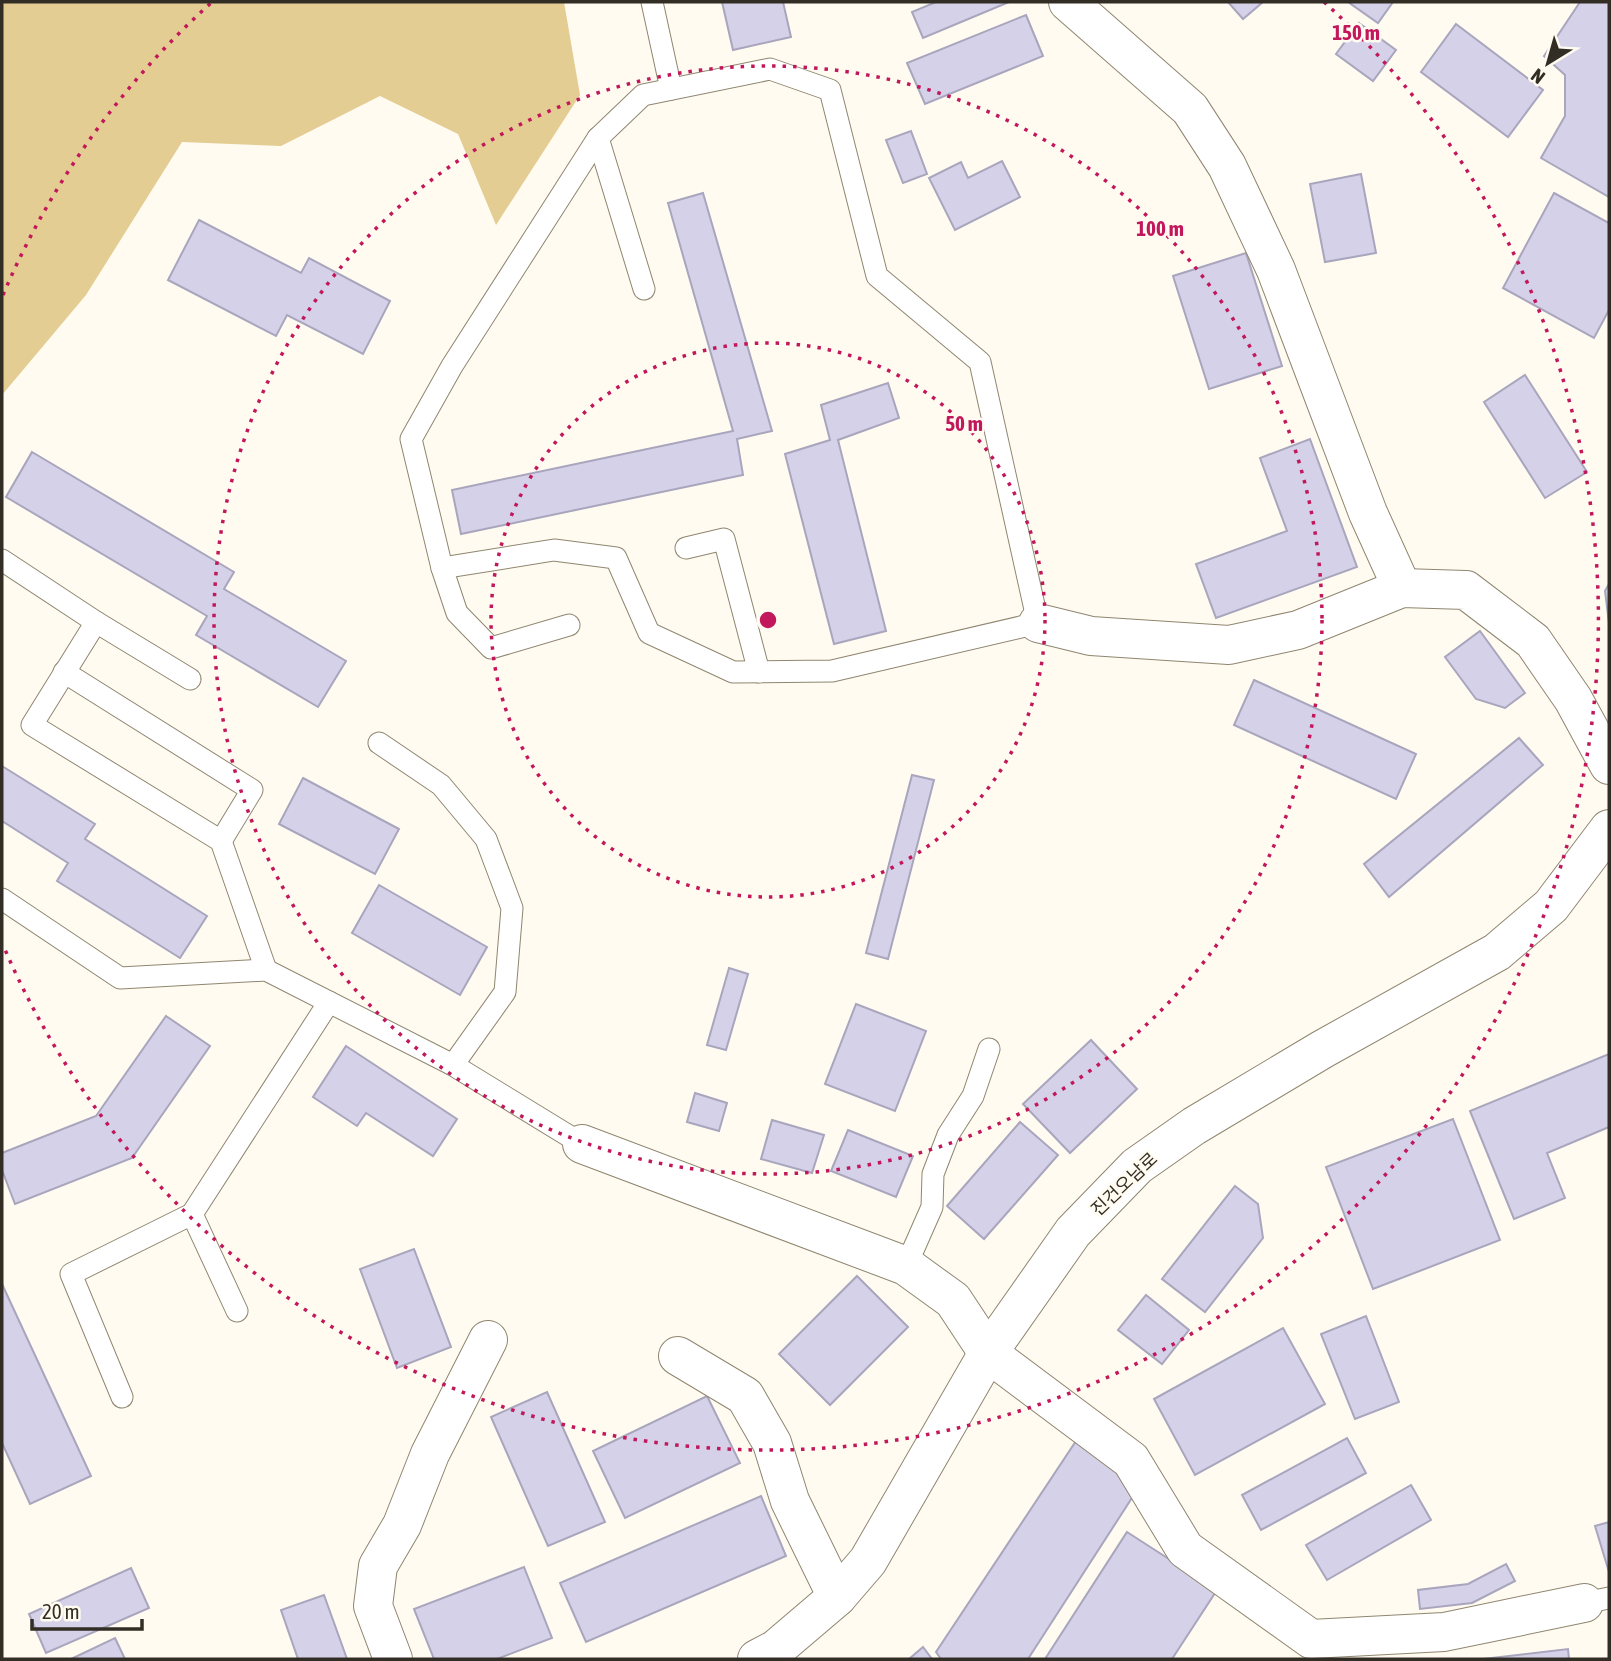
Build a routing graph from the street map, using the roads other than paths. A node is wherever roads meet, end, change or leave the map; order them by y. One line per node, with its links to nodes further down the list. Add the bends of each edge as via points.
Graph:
1 (652, 2): 3 (lane)
2 (1068, 2): 9 (street, via 1190,109 1227,166 1276,270 1368,513)
3 (671, 89): 4 (lane, via 643,95); 11 (lane, via 770,69 830,90 877,276 980,362)
4 (598, 138): 5 (lane); 8 (lane, via 452,366 411,439)
5 (644, 289)
6 (686, 548): 14 (lane, via 724,539)
7 (2, 560): 10 (lane)
8 (442, 569): 12 (lane, via 457,613 491,648); 14 (lane, via 555,550 615,558 649,634 733,673)
9 (1402, 588): 11 (street, via 1298,630 1229,645 1091,636); 17 (street, via 1466,590 1533,641 1573,699)
10 (96, 622): 13 (lane); 15 (lane)
11 (1038, 623): 14 (lane, via 832,671)
12 (569, 625)
13 (64, 672): 19 (lane, via 252,790); 19 (lane, via 32,725)
14 (759, 672)
15 (190, 679)
16 (379, 743): 24 (lane, via 441,785 486,839 512,908 505,992)
17 (1609, 765)
18 (1609, 829): 30 (street, 진건오남로, via 1552,905 1497,952 1217,1112 1137,1166 1073,1232)
19 (220, 841): 21 (lane)
20 (2, 899): 21 (lane, via 120,978)
21 (266, 970): 22 (lane)
22 (329, 1002): 24 (lane); 26 (lane)
23 (989, 1049): 27 (lane, via 973,1096 948,1135 933,1174 932,1208)
24 (453, 1065): 25 (lane)
25 (582, 1144): 27 (street)
26 (191, 1214): 28 (lane); 32 (lane, via 71,1274)
27 (906, 1266): 30 (street, via 953,1300)
28 (237, 1311)
29 (488, 1340): 35 (street, via 430,1454 402,1525 378,1566 373,1606)
30 (988, 1353): 33 (street, 진건오남로, via 868,1561); 34 (street, via 1131,1460 1185,1549 1311,1639 1444,1632)
31 (678, 1356): 33 (street, via 745,1396 772,1443 790,1501)
32 (122, 1397)
33 (837, 1597): 36 (street, 진건오남로, via 776,1649)
34 (1597, 1601)
35 (393, 1659)
36 (757, 1659)

